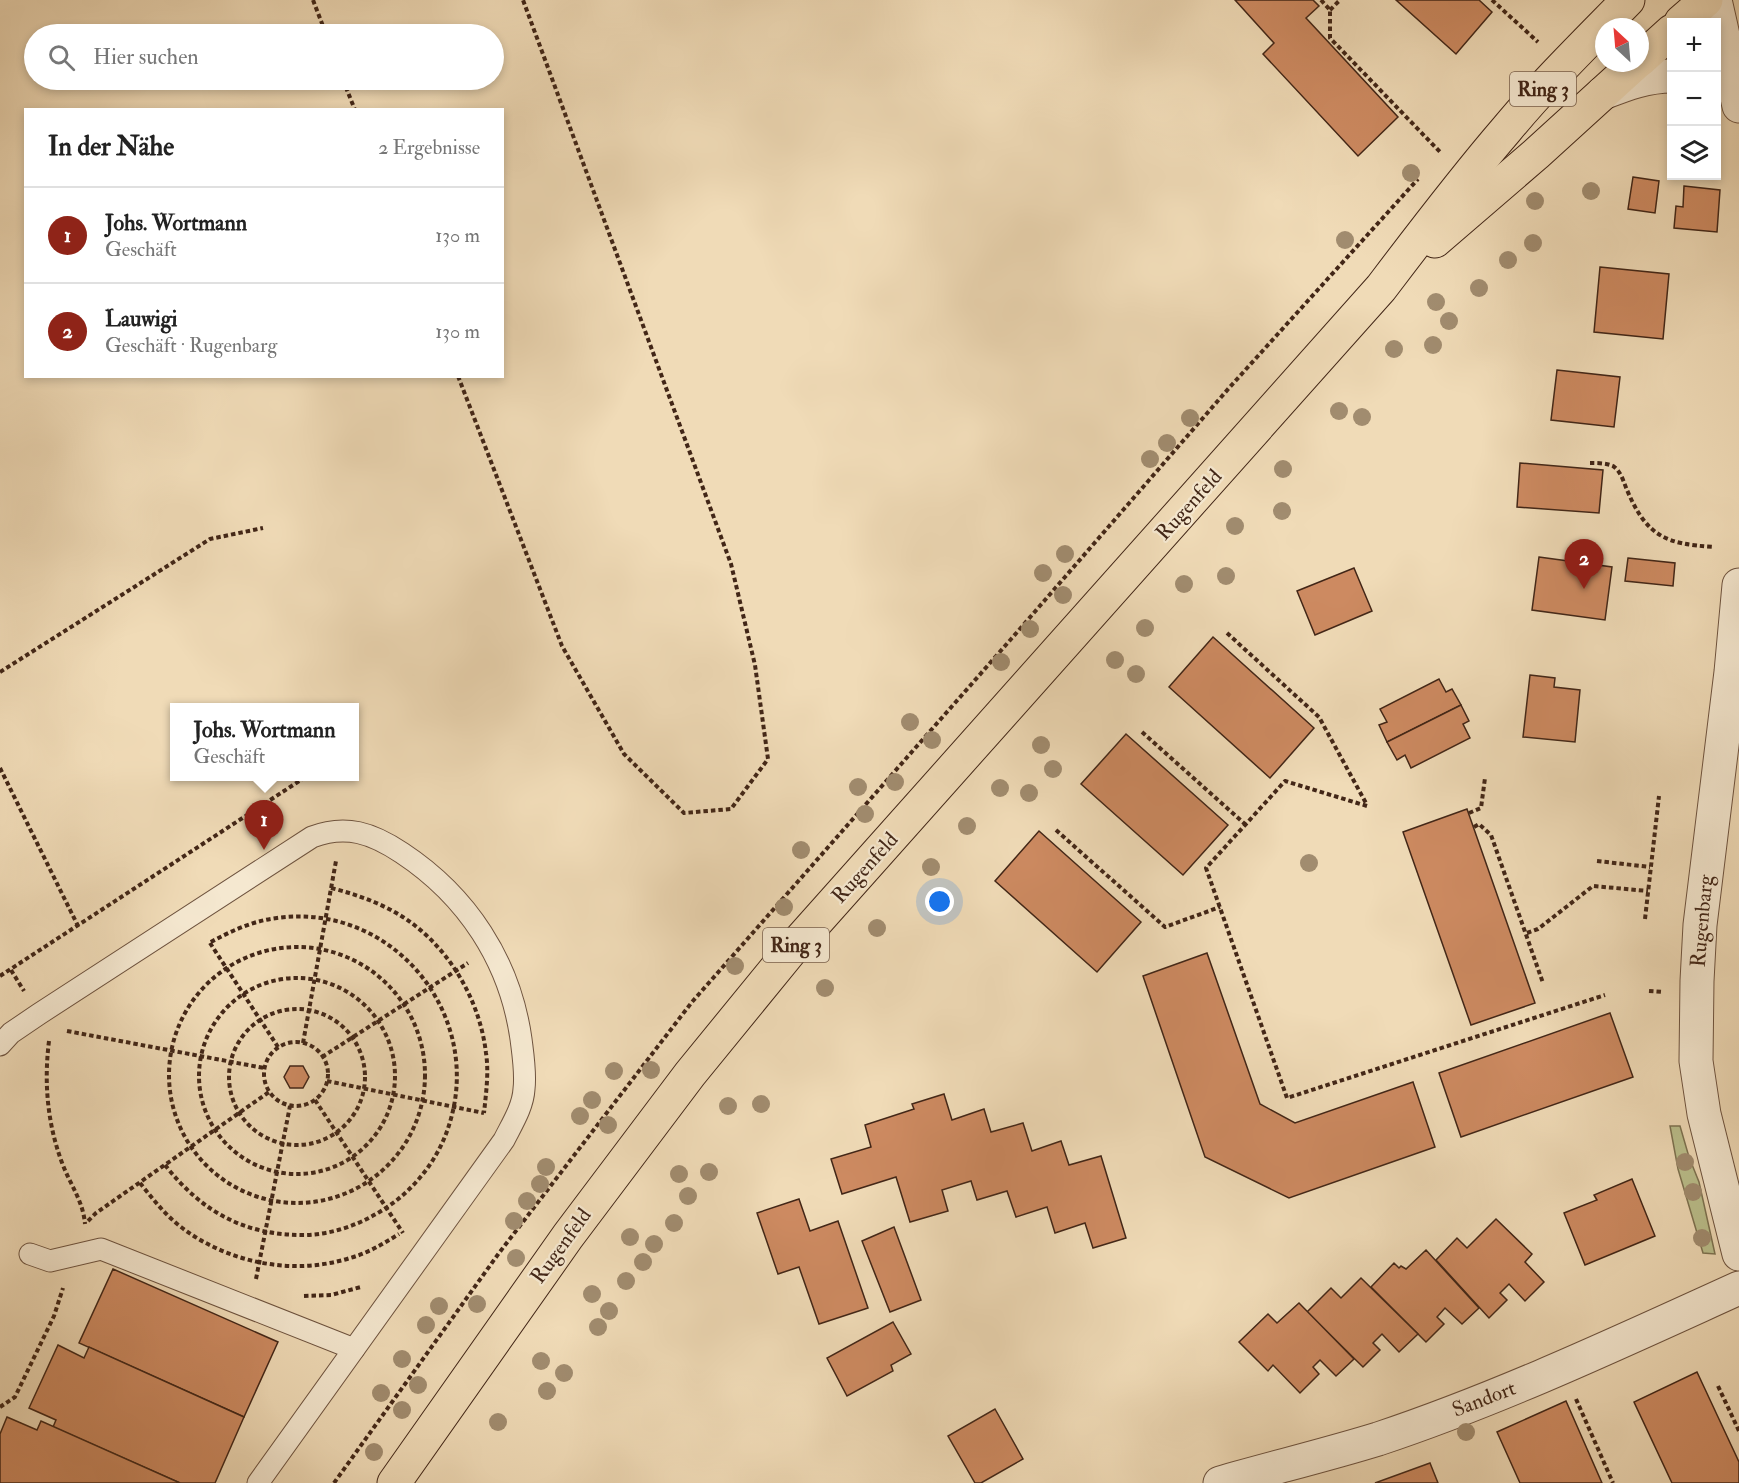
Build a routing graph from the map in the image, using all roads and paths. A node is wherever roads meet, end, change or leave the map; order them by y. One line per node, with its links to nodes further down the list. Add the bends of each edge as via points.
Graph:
1 (313, 0): 11 (path)
2 (523, 0): 25 (path, via 731,564 755,665 768,759 731,809 684,813 624,754 562,646)
3 (1321, 0): 9 (path)
4 (1340, 0): 9 (path)
5 (1492, 0): 13 (path)
6 (1628, 0): 24 (main road, Rugenfeld / Ring 3, via 1507,128)
7 (1706, 0): 10 (main road)
8 (1715, 0): 20 (street)
9 (1330, 10): 23 (path, via 1330,38)
10 (1686, 18)
11 (322, 24)
12 (1667, 35): 14 (main road)
13 (1539, 43)
14 (1649, 52)
15 (1626, 72): 18 (main road, Rugenfeld / Ring 3)
16 (1667, 76): 18 (street, via 1632,82)
17 (347, 90): 21 (path)
18 (1603, 93): 24 (main road, Rugenfeld / Ring 3)
19 (1721, 93): 22 (street)
20 (1739, 106)
21 (354, 108)
22 (1739, 114)
23 (1441, 153)
24 (1381, 288): 120 (main road, Rugenfeld / Ring 3, via 792,949 690,1074 575,1226)
25 (459, 378)
26 (1590, 463): 28 (path, via 1606,464 1617,470 1637,511 1661,536 1686,545)
27 (262, 528): 31 (path, via 210,539)
28 (1714, 547)
29 (1739, 585): 97 (street, Rugenbarg, via 1697,981 1696,1061 1704,1113)
30 (1227, 633): 38 (path, via 1318,717 1367,806 1285,781)
31 (0, 672)
32 (1142, 732): 38 (path)
33 (0, 768): 50 (path)
34 (1485, 778): 37 (path, via 1481,808)
35 (301, 781): 50 (path)
36 (1659, 796): 43 (path)
37 (1469, 813)
38 (1246, 825): 46 (path, via 1206,868)
39 (1474, 826): 51 (path, via 1479,824 1491,835)
40 (342, 830): 44 (path); 47 (lane, via 312,837); 53 (lane, via 362,833 418,864 470,914)
41 (1056, 830): 46 (path, via 1165,927)
42 (1597, 861): 43 (path)
43 (1650, 867): 45 (path)
44 (332, 888): 48 (path); 56 (path, via 361,896 407,920 438,946)
45 (1648, 891): 49 (path); 51 (path, via 1593,886 1538,929)
46 (1220, 907): 64 (path, via 1287,1098)
47 (191, 915): 52 (path); 68 (lane)
48 (326, 919): 52 (path, via 277,918 254,923); 54 (path); 60 (path, via 374,936 396,950)
49 (1645, 919)
50 (78, 926): 57 (path)
51 (1527, 933): 59 (path)
52 (209, 943): 55 (path)
53 (492, 948): 56 (path); 89 (lane, via 510,988 523,1056 524,1090)
54 (321, 950): 55 (path, via 271,950); 58 (path); 65 (path, via 340,954 376,974)
55 (226, 969): 63 (path); 74 (path, via 191,1004)
56 (457, 971): 60 (path); 88 (path, via 471,997 487,1054)
57 (0, 976)
58 (315, 979): 63 (path, via 277,980); 66 (path); 69 (path, via 351,994)
59 (1543, 983)
60 (431, 987): 65 (path); 86 (path, via 446,1017 456,1058)
61 (1649, 991): 62 (path)
62 (1664, 992)
63 (243, 994): 67 (path); 75 (path, via 216,1021)
64 (1605, 995)
65 (404, 1004): 69 (path); 84 (path, via 421,1041)
66 (309, 1010): 67 (path, via 275,1012); 70 (path, via 334,1019); 71 (path)
67 (260, 1020): 73 (path); 77 (path, via 247,1031)
68 (45, 1021): 72 (lane, via 11,1033); 74 (path); 102 (path, via 51,1124 65,1171 82,1204)
69 (378, 1021): 70 (path); 82 (path, via 393,1056)
70 (352, 1037): 76 (path); 80 (path, via 361,1053)
71 (303, 1043): 73 (path, via 290,1042); 76 (path)
72 (0, 1045)
73 (278, 1047): 78 (path)
74 (171, 1051): 75 (path); 93 (path, via 174,1111)
75 (201, 1056): 77 (path); 90 (path, via 201,1095)
76 (322, 1057): 79 (path)
77 (231, 1062): 78 (path); 87 (path, via 230,1088)
78 (264, 1068): 81 (path)
79 (327, 1081): 80 (path); 83 (path)
80 (364, 1089): 82 (path); 91 (path, via 350,1120)
81 (269, 1092): 85 (path); 87 (path)
82 (393, 1095): 84 (path); 94 (path, via 379,1130)
83 (315, 1100): 85 (path); 91 (path)
84 (424, 1101): 86 (path); 98 (path, via 404,1147)
85 (290, 1106): 92 (path)
86 (454, 1107): 88 (path); 101 (path, via 437,1154 418,1180)
87 (240, 1113): 90 (path); 92 (path, via 258,1132)
88 (484, 1113): 89 (path)
89 (514, 1119): 108 (lane, via 504,1140)
90 (216, 1130): 93 (path); 96 (path, via 242,1157)
91 (336, 1132): 92 (path, via 320,1141); 94 (path)
92 (283, 1143): 96 (path)
93 (191, 1148): 95 (path); 100 (path, via 226,1182)
94 (352, 1156): 96 (path, via 317,1172); 98 (path)
95 (165, 1165): 99 (path); 103 (path, via 199,1202 242,1226)
96 (278, 1172): 100 (path)
97 (1730, 1178): 106 (street, Rugenbarg)
98 (369, 1182): 100 (path, via 322,1201); 101 (path)
99 (140, 1184): 102 (path); 109 (path, via 180,1227 205,1243)
100 (272, 1202): 103 (path)
101 (387, 1208): 103 (path, via 365,1221 316,1234); 104 (path)
102 (85, 1224): 107 (path)
103 (266, 1232): 109 (path)
104 (403, 1232): 108 (path); 109 (path, via 377,1248 339,1261 290,1266)
105 (30, 1254): 107 (lane, via 50,1261)
106 (1739, 1254)
107 (75, 1255): 114 (lane, via 101,1249); 117 (path, via 54,1316 15,1397)
108 (419, 1257): 114 (lane)
109 (260, 1263): 110 (path)
110 (254, 1285)
111 (368, 1285): 113 (path)
112 (1739, 1288): 115 (street, Sandort)
113 (302, 1296)
114 (354, 1349): 119 (lane)
115 (1562, 1368): 121 (street, Sandort, via 1377,1438); 122 (path)
116 (1718, 1386): 118 (path)
117 (0, 1407)
118 (1739, 1431)
119 (258, 1483)
120 (394, 1483)
121 (1220, 1483)
122 (1613, 1483)

